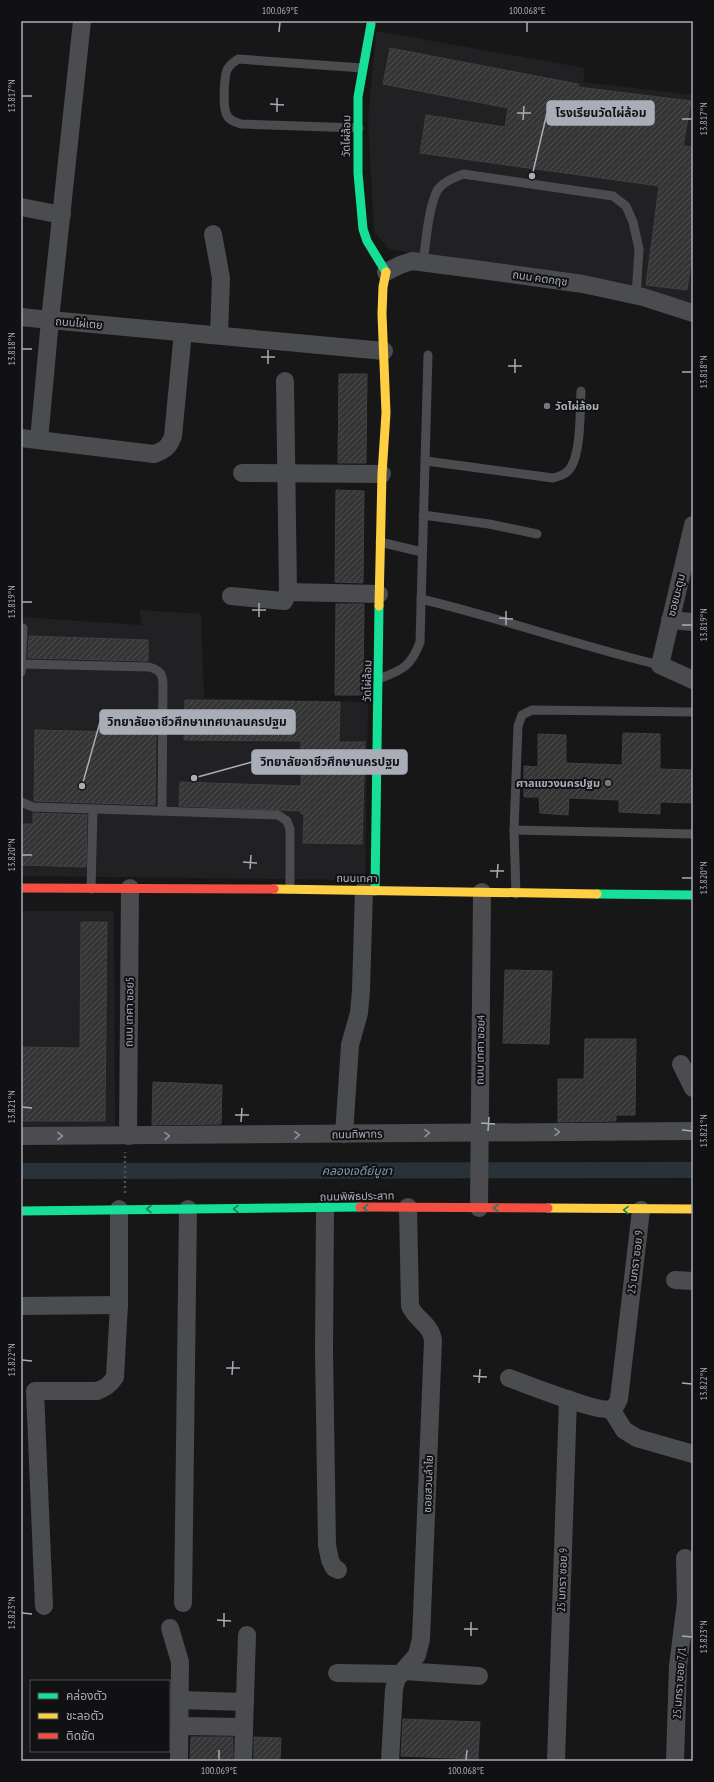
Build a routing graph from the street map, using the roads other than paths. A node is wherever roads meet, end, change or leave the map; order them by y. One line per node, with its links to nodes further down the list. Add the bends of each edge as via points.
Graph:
1 (82, 21): 6 (street, ถนนไผ่เตย)
2 (371, 24): 3 (street, วัดไผ่ล้อม)
3 (362, 68): 4 (street, วัดไผ่ล้อม, via 358,97); 4 (lane, via 238,60 227,69 225,95 226,114 231,120 241,124)
4 (359, 128): 9 (street, วัดไผ่ล้อม, via 358,173 363,229 367,241)
5 (21, 207): 6 (street)
6 (62, 215): 13 (street, ถนนไผ่เตย)
7 (213, 234): 15 (street, via 221,278)
8 (423, 263): 9 (street, ถนน คตกฤช, via 412,261); 10 (street, ถนน คตกฤช, via 583,284); 10 (lane, via 437,190 448,180 463,174 612,196 626,206 633,222 639,249)
9 (386, 272): 16 (street, วัดไผ่ล้อม, via 382,314)
10 (636, 296): 11 (street, ถนน คตกฤช)
11 (693, 313)
12 (21, 317): 13 (street)
13 (50, 320): 14 (street, ถนนไผ่เตย); 21 (street)
14 (183, 332): 15 (street, ถนนไผ่เตย); 21 (street, via 170,446 154,454)
15 (219, 335): 16 (street, ถนนไผ่เตย)
16 (384, 351): 25 (street, วัดไผ่ล้อม, via 386,413)
17 (428, 356): 22 (lane)
18 (285, 381): 24 (street)
19 (581, 391): 22 (lane, via 577,453 571,467 563,475 553,478)
20 (21, 438): 21 (street)
21 (40, 440)
22 (426, 461): 26 (lane)
23 (242, 473): 24 (street)
24 (286, 473): 25 (street); 32 (street)
25 (382, 474): 29 (street, วัดไผ่ล้อม)
26 (423, 515): 28 (lane); 31 (lane)
27 (693, 525): 30 (street, ซอยมะตูม)
28 (537, 534)
29 (380, 542): 31 (lane); 33 (street, วัดไผ่ล้อม)
30 (690, 548): 36 (street, ซอยมะตูม)
31 (422, 552): 35 (lane)
32 (288, 592): 33 (street); 34 (street, via 284,601)
33 (379, 594): 42 (street, วัดไผ่ล้อม)
34 (232, 596)
35 (421, 599): 40 (lane, via 465,609 620,656); 42 (lane, via 420,642 416,654 404,669)
36 (670, 620): 37 (street); 40 (street, ซอยมะตูม)
37 (693, 622)
38 (23, 628): 39 (lane)
39 (22, 664): 41 (lane); 47 (lane, via 149,667 158,670 163,676)
40 (660, 665): 43 (street)
41 (21, 672)
42 (379, 679): 54 (street, วัดไผ่ล้อม)
43 (693, 680)
44 (693, 712): 48 (lane, via 532,710 522,715 518,726)
45 (21, 802): 46 (lane, via 33,807)
46 (93, 809): 47 (lane); 51 (lane)
47 (162, 810): 53 (lane, via 278,815 287,821 290,830)
48 (514, 830): 49 (lane); 56 (lane)
49 (693, 834)
50 (21, 888): 51 (street, ถนนเทศา)
51 (91, 888): 52 (street, ถนนเทศา)
52 (130, 888): 53 (street, ถนนเทศา); 63 (street, ถนน เทศา ซอย5)
53 (290, 889): 54 (street, ถนนเทศา)
54 (369, 891): 55 (street, ถนนเทศา); 61 (street, via 359,1013 350,1045)
55 (482, 892): 56 (street, ถนนเทศา); 64 (street, ถนน เทศา ซอย4)
56 (516, 894): 57 (street, ถนนเทศา)
57 (693, 896)
58 (681, 1064): 59 (street)
59 (693, 1088)
60 (693, 1131): 64 (street, ถนนทิพากร, one-way to 60)
61 (344, 1134): 63 (street, ถนนทิพากร, one-way to 61); 64 (street, ถนนทิพากร, one-way to 64)
62 (21, 1136): 63 (street, ถนนทิพากร, one-way to 63)
63 (128, 1136)
64 (480, 1140): 65 (street, ถนน เทศา ซอย4)
65 (479, 1201): 66 (street, ถนนพิพิธประสาท); 70 (street, ถนนพิพิธประสาท, one-way to 65)
66 (408, 1207): 68 (street, ถนนพิพิธประสาท, one-way to 68); 89 (street, ซอยสวนลำไย, via 410,1306 414,1314 431,1330 433,1341 421,1639 417,1655)
67 (188, 1209): 68 (street, ถนนพิพิธประสาท, one-way to 67); 69 (street, ถนนพิพิธประสาท, one-way to 69); 84 (street)
68 (325, 1209): 83 (street, via 327,1545 330,1560)
69 (119, 1210): 72 (street, ถนนพิพิธประสาท); 75 (street)
70 (641, 1210): 71 (street, ถนนพิพิธประสาท); 80 (street, 25 มกรา ซอย 9, via 619,1399)
71 (693, 1210)
72 (21, 1211)
73 (674, 1280): 74 (street)
74 (693, 1281)
75 (119, 1305): 76 (street); 78 (street, via 116,1368 112,1383 97,1391)
76 (21, 1306)
77 (509, 1378): 79 (street)
78 (28, 1391): 85 (street)
79 (568, 1399): 80 (street); 98 (street, 25 มกรา ซอย 9)
80 (612, 1409): 81 (street, via 624,1430 637,1438)
81 (693, 1454)
82 (685, 1558): 99 (street, 25 มกรา ซอย 7/1, via 686,1602 678,1666)
83 (338, 1570)
84 (183, 1602)
85 (44, 1606)
86 (170, 1628): 91 (street, via 180,1662)
87 (247, 1635): 92 (street)
88 (337, 1673): 89 (street)
89 (402, 1673): 90 (street); 97 (street, ซอยสวนลำไย, via 397,1678 394,1688)
90 (479, 1676)
91 (180, 1700): 92 (street); 93 (street)
92 (245, 1702): 94 (street)
93 (180, 1726): 94 (street); 95 (street)
94 (244, 1727): 96 (street)
95 (179, 1761)
96 (244, 1761)
97 (390, 1761)
98 (556, 1761)
99 (675, 1761)

